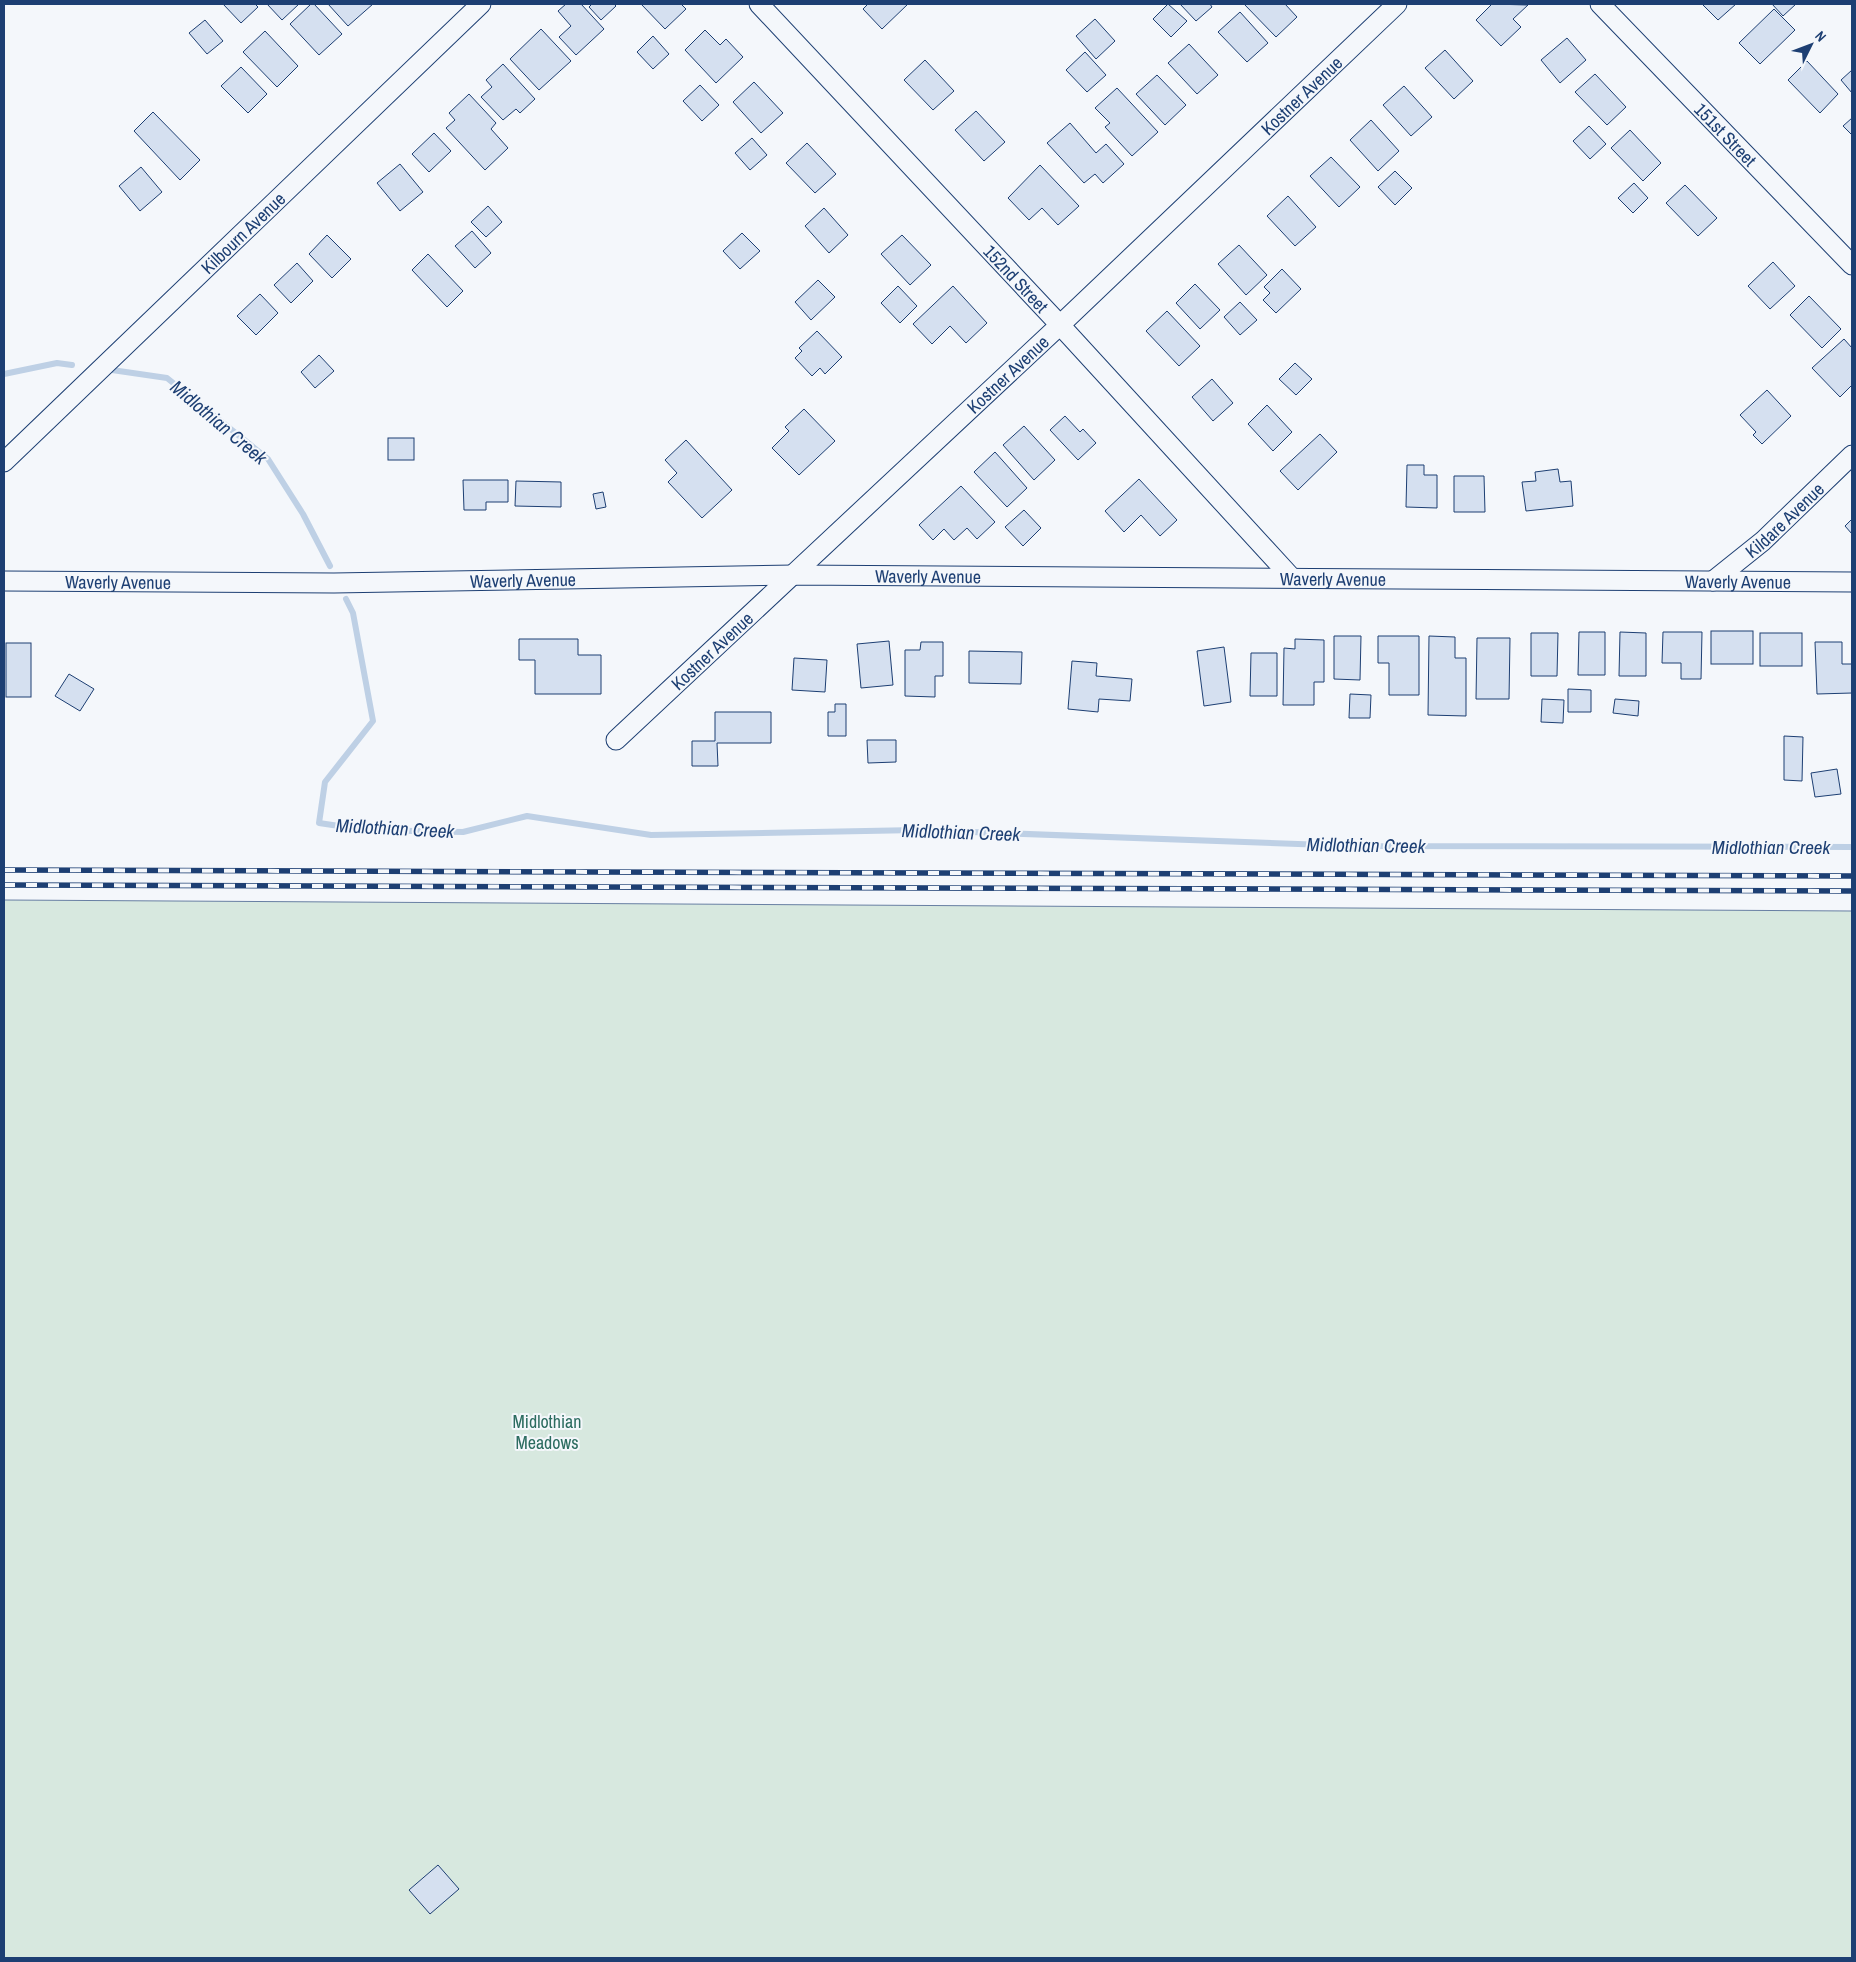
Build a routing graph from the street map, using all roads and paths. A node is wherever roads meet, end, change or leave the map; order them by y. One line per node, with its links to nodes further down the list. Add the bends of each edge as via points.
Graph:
1 (482, 4): 8 (street, Kilbourn Avenue)
2 (759, 4): 6 (street, 152nd Street)
3 (1397, 4): 6 (street, Kostner Avenue)
4 (1600, 4): 5 (street, 151st Street)
5 (1852, 265)
6 (1060, 325): 9 (street, Kostner Avenue); 10 (street, 152nd Street)
7 (1852, 455): 11 (street, Kildare Avenue, via 1763,541)
8 (4, 462)
9 (794, 575): 10 (street, Waverly Avenue); 12 (street, Waverly Avenue, via 334,582); 14 (street, Kostner Avenue)
10 (1291, 577): 11 (street, Waverly Avenue)
11 (1713, 581): 13 (street, Waverly Avenue)
12 (4, 582)
13 (1852, 582)
14 (616, 740)

